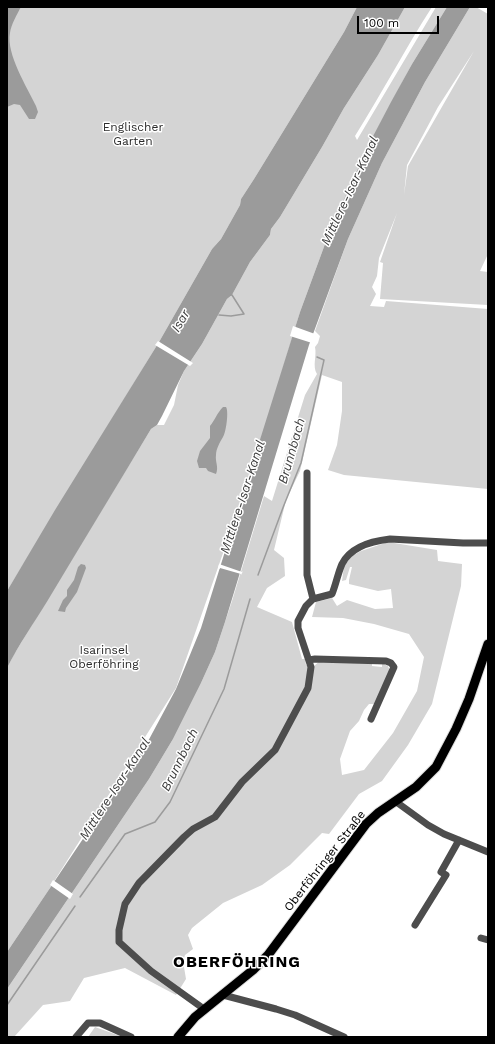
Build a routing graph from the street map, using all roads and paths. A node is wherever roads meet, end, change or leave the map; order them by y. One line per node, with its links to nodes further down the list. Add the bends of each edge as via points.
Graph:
1 (307, 473): 3 (street, via 307,576)
2 (488, 543): 3 (street, via 404,540 378,540 367,543 356,548 343,563 332,594)
3 (313, 599): 5 (street, via 298,621)
4 (488, 644): 7 (main road, Oberföhringer Straße, via 459,723 436,767 416,787)
5 (309, 660): 6 (street, via 391,663 394,667); 12 (street, via 311,667 308,688 275,750 242,782 215,817 193,829 139,883 125,904 119,942 151,971)
6 (371, 719)
7 (395, 801): 8 (street, via 428,825); 11 (main road, Oberföhringer Straße, via 366,824 268,955)
8 (459, 840): 9 (street); 10 (street, via 441,872 446,875)
9 (488, 852)
10 (415, 925)
11 (222, 995): 12 (main road, Oberföhringer Straße); 16 (street, via 295,1015)
12 (204, 1009): 15 (main road, Oberföhringer Straße)
13 (76, 1037): 14 (street, via 88,1023 100,1023)
14 (131, 1037)
15 (178, 1037)
16 (344, 1037)

